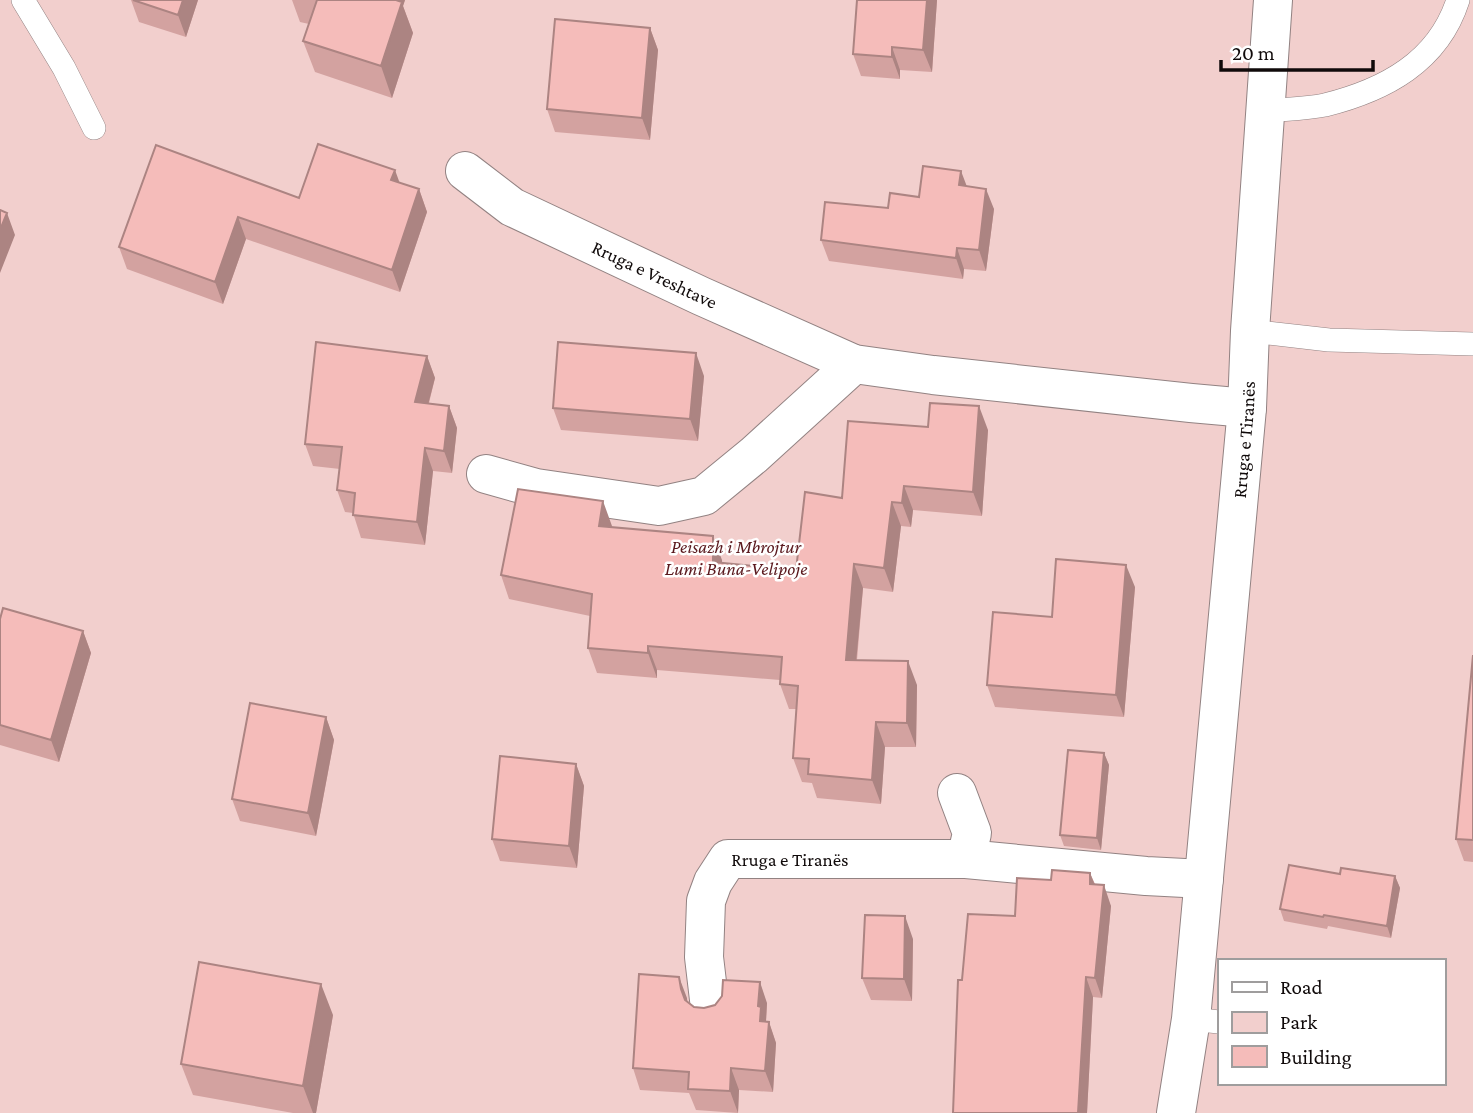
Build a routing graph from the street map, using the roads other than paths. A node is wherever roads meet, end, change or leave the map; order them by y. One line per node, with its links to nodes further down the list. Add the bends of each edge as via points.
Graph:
1 (23, 0): 5 (lane)
2 (1273, 0): 4 (street, Rruga e Tiranës)
3 (1458, 0): 4 (lane, via 1433,47 1401,74 1323,105)
4 (1265, 111): 7 (street, Rruga e Tiranës)
5 (94, 128)
6 (465, 171): 9 (street, Rruga e Vreshtave, via 512,207)
7 (1250, 331): 8 (lane, via 1329,340); 10 (street, Rruga e Tiranës)
8 (1473, 344)
9 (854, 364): 10 (street, Rruga e Vreshtave); 11 (street, via 704,496 659,506 536,488)
10 (1247, 408): 14 (street, Rruga e Tiranës)
11 (486, 474)
12 (957, 793): 13 (street, via 972,832)
13 (966, 859): 14 (street, Rruga e Tiranës); 15 (street, Rruga e Tiranës, via 728,859 706,901 704,957)
14 (1204, 879): 16 (street, Rruga e Tiranës)
15 (710, 1008)
16 (1205, 1020): 17 (street, Rruga e Tiranës)
17 (1176, 1113)

